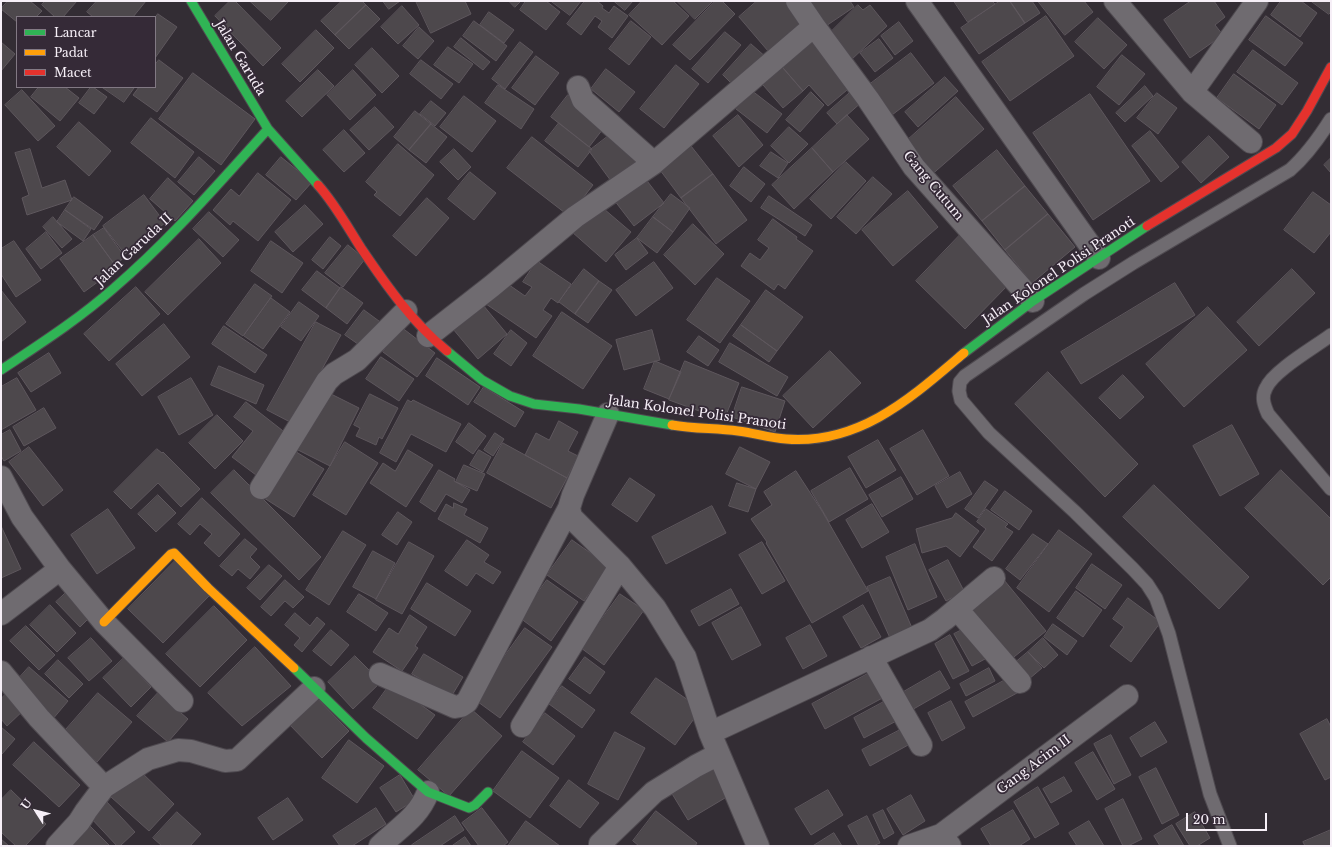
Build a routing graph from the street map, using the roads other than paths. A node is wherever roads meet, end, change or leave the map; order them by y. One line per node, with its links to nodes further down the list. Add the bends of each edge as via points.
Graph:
1 (191, 1): 11 (street, Jalan Garuda)
2 (797, 1): 6 (street, Gang Cutum)
3 (917, 1): 14 (street)
4 (1115, 1): 9 (street)
5 (1257, 1): 9 (street)
6 (814, 26): 13 (street); 15 (street, Gang Cutum, via 914,167)
7 (1331, 67): 14 (street, Jalan Kolonel Polisi Pranoti, via 1292,134 1276,148)
8 (578, 86): 13 (street, via 583,100)
9 (1192, 92): 12 (street)
10 (1331, 119): 51 (lane, via 1303,159 1290,170 1084,294 960,382 961,400 989,433 1133,569 1156,598 1169,634 1210,794)
11 (268, 129): 16 (street, Jalan Kolonel Polisi Pranoti, via 330,199); 19 (street, Jalan Garuda II, via 182,224 127,277 47,339)
12 (1251, 142)
13 (654, 163): 18 (street, via 575,217)
14 (1099, 258): 15 (street, Jalan Kolonel Polisi Pranoti)
15 (1033, 301): 20 (street, Jalan Kolonel Polisi Pranoti, via 890,412 842,434 787,439 738,431 679,426)
16 (406, 312): 18 (street, Jalan Kolonel Polisi Pranoti); 22 (street, via 357,360 334,374 328,381)
17 (1331, 335): 23 (lane, via 1275,374 1265,388 1263,402 1268,414)
18 (428, 336): 20 (street, Jalan Kolonel Polisi Pranoti, via 482,380 510,396 534,404)
19 (3, 365)
20 (608, 414): 24 (street)
21 (1, 477): 26 (street, via 22,517)
22 (261, 488)
23 (1331, 489)
24 (569, 508): 25 (street, via 571,517); 33 (street, via 467,702 455,707)
25 (620, 566): 38 (street); 39 (street, via 655,608 685,657)
26 (60, 569): 29 (street); 30 (street)
27 (994, 578): 28 (street)
28 (956, 610): 31 (street, via 930,630); 34 (street)
29 (1, 614)
30 (104, 622): 35 (street, via 174,553); 37 (street)
31 (871, 657): 39 (street); 40 (street)
32 (1, 672): 42 (street, via 39,718)
33 (380, 674)
34 (1020, 682)
35 (314, 688): 42 (street, via 237,760 225,761 178,750 148,759); 43 (street)
36 (1127, 696): 45 (street, Gang Acim II)
37 (182, 701)
38 (522, 726)
39 (710, 733): 41 (street)
40 (921, 745)
41 (719, 754): 46 (street, via 654,792); 49 (street)
42 (104, 787): 47 (street, via 79,822)
43 (428, 792): 44 (street, via 469,808); 48 (street, via 420,809 410,821)
44 (488, 792)
45 (945, 840): 50 (street, Gang Acim II)
46 (600, 844)
47 (56, 846)
48 (380, 846)
49 (758, 846)
50 (909, 846)
51 (1230, 846)

